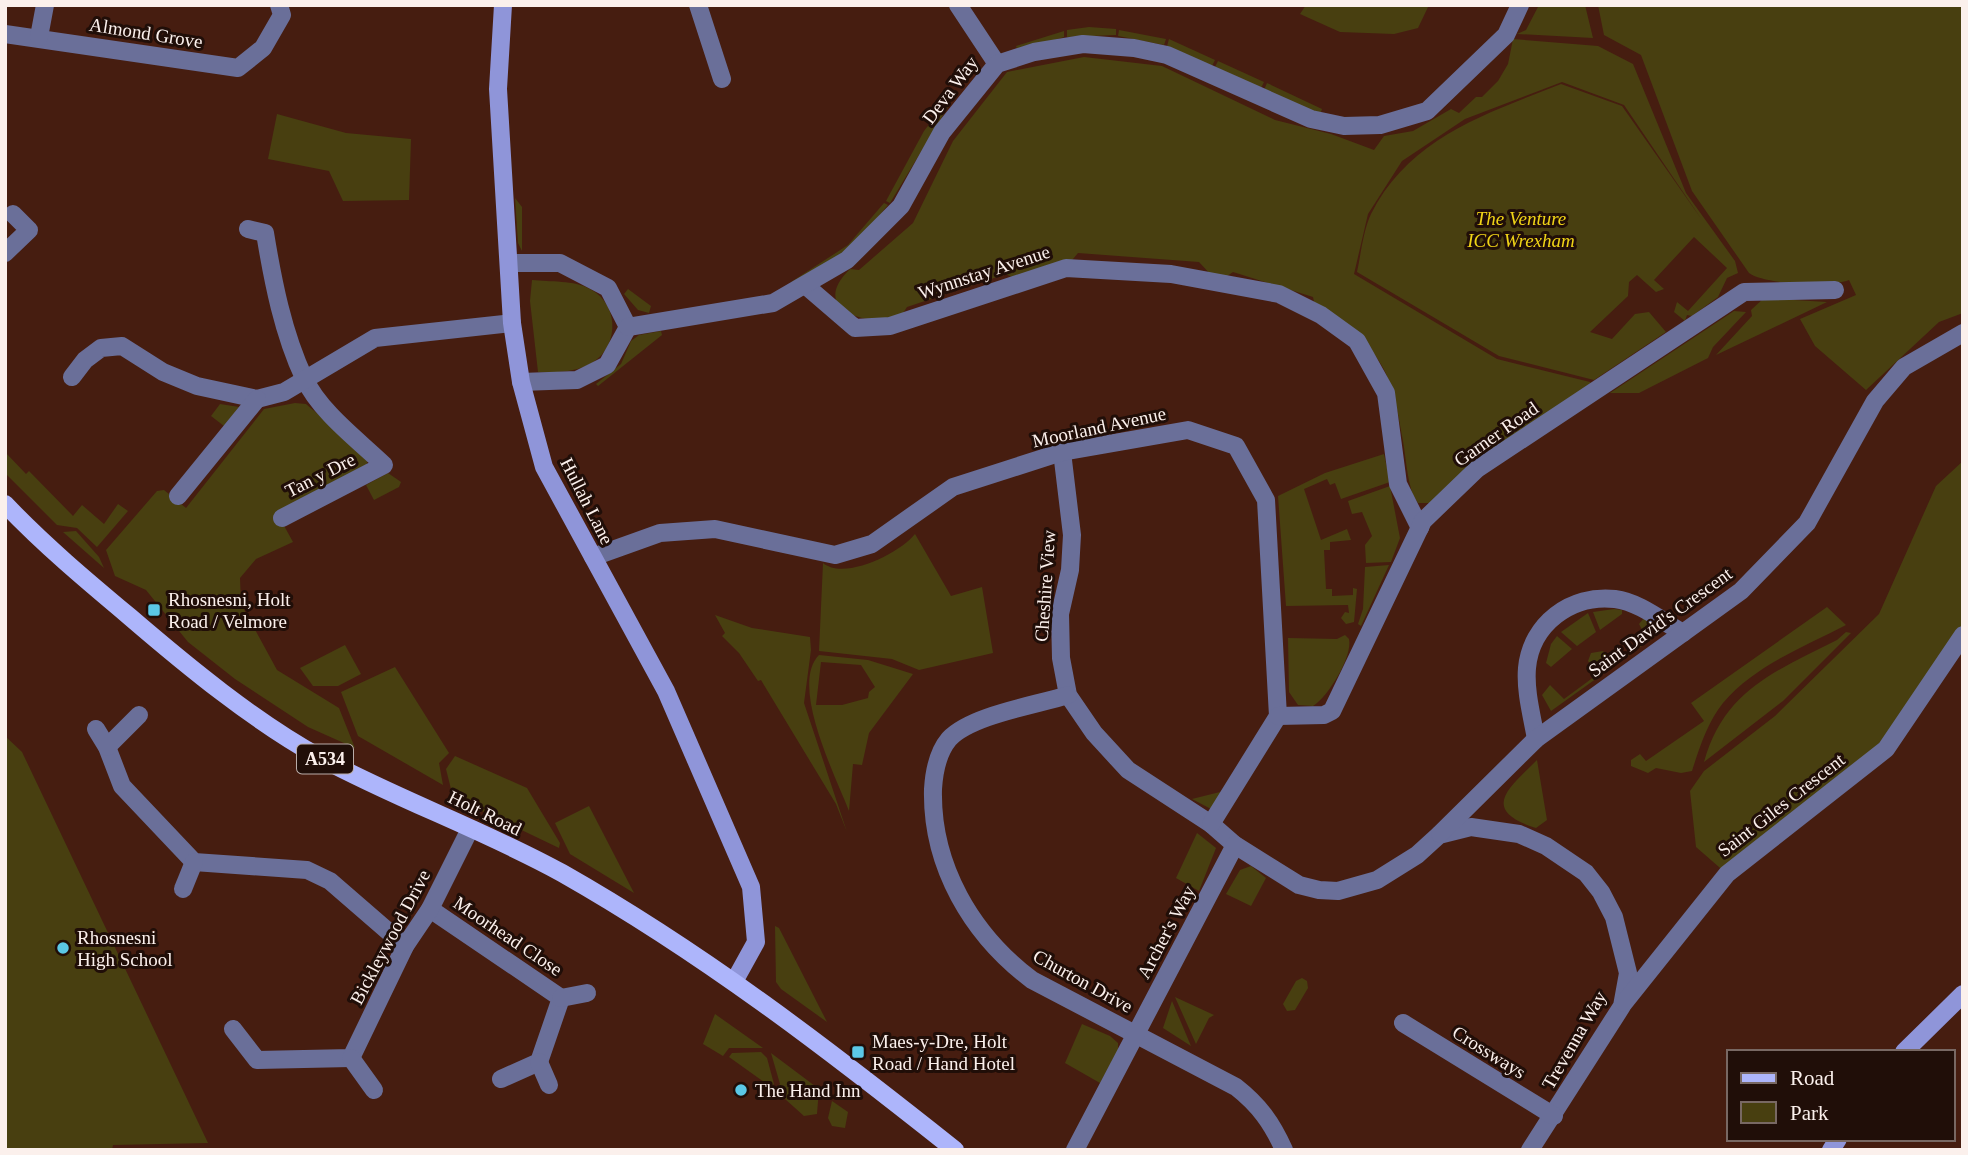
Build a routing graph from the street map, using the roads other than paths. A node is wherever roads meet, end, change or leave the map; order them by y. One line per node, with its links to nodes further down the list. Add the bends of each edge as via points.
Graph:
1 (45, 5): 8 (street)
2 (279, 5): 8 (street, Almond Grove, via 282,15 263,48 238,68)
3 (503, 5): 14 (street, Hullah Lane, via 498,89)
4 (698, 5): 10 (street)
5 (958, 5): 9 (street)
6 (1520, 5): 9 (street, Deva Way, via 1506,36 1427,111 1380,125 1344,126 1311,119 1167,55 1134,48 1083,44)
7 (5, 34): 8 (street, Almond Grove)
8 (39, 37)
9 (997, 64): 15 (street, Deva Way, via 943,132 901,206 847,260)
10 (722, 79)
11 (13, 214): 13 (street, via 29,230)
12 (264, 228): 21 (street, Tan y Dre, via 275,291)
13 (5, 253)
14 (509, 263): 17 (street, Hullah Lane); 18 (street, via 560,263 608,288)
15 (805, 285): 18 (street, Deva Way, via 773,303); 28 (street, Wynnstay Avenue, via 855,328 891,326 1066,268 1171,274 1279,294 1357,341 1386,393 1398,484)
16 (1835, 290): 28 (street, Garner Road, via 1744,292 1477,469)
17 (512, 323): 21 (street, via 375,338); 22 (street, Hullah Lane)
18 (628, 327): 22 (street, via 607,365 577,380)
19 (1963, 333): 30 (street, Saint David's Crescent, via 1904,367 1875,401 1807,523 1741,591)
20 (72, 377): 23 (street, via 101,348 122,346 163,372 197,386)
21 (305, 380): 23 (street); 27 (street, Tan y Dre, via 335,419 384,465)
22 (521, 382): 29 (street, Hullah Lane, via 544,467)
23 (257, 399): 25 (street)
24 (1062, 452): 29 (street, Moorland Avenue, via 953,488 872,544 835,555 715,529 660,533); 32 (street, Cheshire View, via 1072,535 1060,614); 34 (street, Moorland Avenue, via 1188,430 1236,446 1266,500)
25 (178, 496)
26 (5, 504): 39 (main road, Holt Road / A534, via 44,544 221,691 319,757)
27 (282, 518)
28 (1420, 528): 34 (street, Garner Road, via 1332,712)
29 (593, 557): 46 (street, Hullah Lane, via 666,691 751,887 755,942)
30 (1683, 633): 36 (street, Saint David's Crescent); 36 (street, via 1615,599 1590,599 1562,610 1548,621 1530,651 1528,688)
31 (1963, 635): 50 (street, Saint Giles Crescent, via 1886,749 1727,874)
32 (1068, 695): 38 (street, Cheshire View, via 1128,770); 53 (street, Churton Drive, via 981,721 949,740 934,781 938,843 952,883 974,922 1002,957 1032,981)
33 (139, 715): 37 (street)
34 (1278, 716): 38 (street)
35 (96, 729): 37 (street)
36 (1536, 738): 40 (street, Saint David's Crescent)
37 (107, 747): 42 (street, via 122,786)
38 (1211, 824): 41 (street, Trevenna Way)
39 (470, 829): 44 (street, Bickleywood Drive); 46 (main road, Holt Road / A534, via 559,872)
40 (1440, 835): 41 (street, Trevenna Way, via 1394,871 1338,891 1299,885); 50 (street, Trevenna Way, via 1471,827 1519,834 1586,873 1605,900 1622,944 1628,973)
41 (1235, 845): 53 (street, Archer's Way)
42 (194, 862): 43 (street); 45 (street, via 307,870 330,881)
43 (183, 889)
44 (430, 909): 45 (street, Bickleywood Drive); 48 (street, Moorhead Close)
45 (405, 946): 55 (street, Bickleywood Drive)
46 (735, 980): 63 (main road, Holt Road / A534)
47 (587, 993): 48 (street, Moorhead Close)
48 (561, 998): 57 (street, Moorhead Close)
49 (1961, 1000): 54 (street)
50 (1622, 1006): 62 (street, Trevenna Way)
51 (1403, 1023): 62 (street, Crossways)
52 (233, 1029): 56 (street)
53 (1136, 1034): 64 (street, Archer's Way); 65 (street, via 1236,1087 1256,1103)
54 (1907, 1050)
55 (351, 1058): 56 (street); 61 (street)
56 (257, 1060): 58 (street)
57 (539, 1062): 59 (street); 60 (street)
58 (253, 1079)
59 (501, 1079)
60 (549, 1086)
61 (374, 1090)
62 (1554, 1116): 66 (street, Trevenna Way)
63 (955, 1150)
64 (1075, 1150)
65 (1284, 1150)
66 (1530, 1150)

